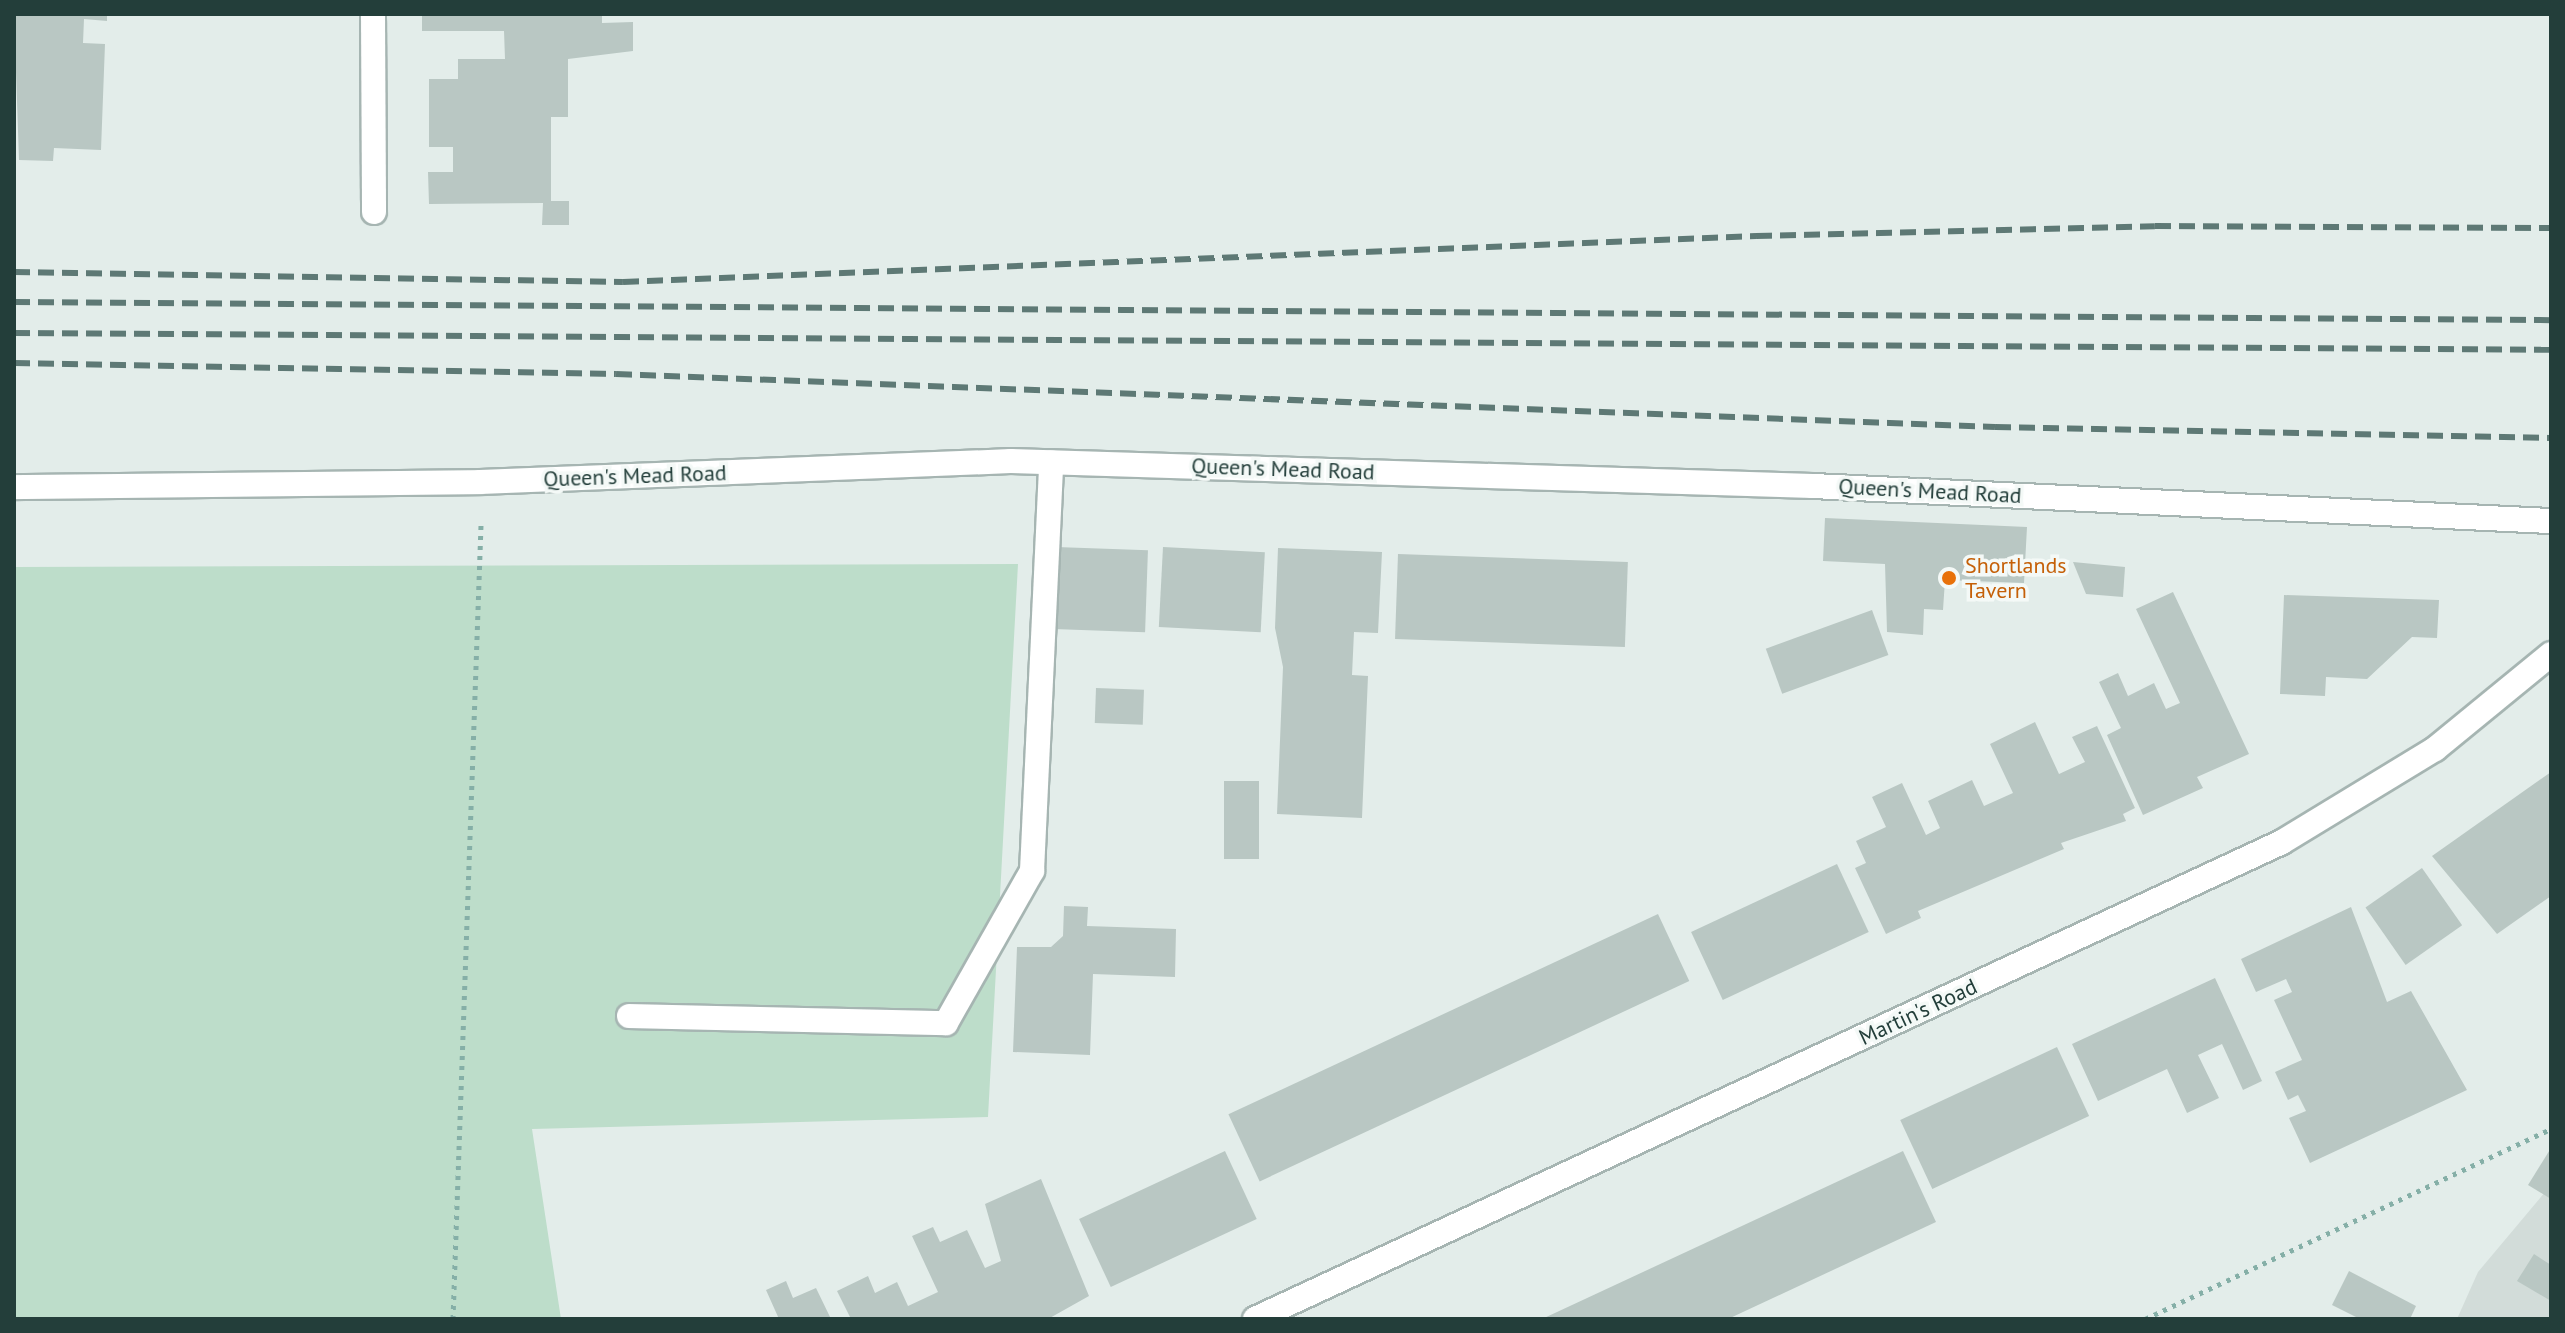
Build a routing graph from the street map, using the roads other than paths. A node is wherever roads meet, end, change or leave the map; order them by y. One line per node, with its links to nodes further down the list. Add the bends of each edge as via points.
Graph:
1 (373, 14): 2 (street)
2 (374, 212)
3 (1051, 462): 4 (street, Queen's Mead Road, via 480,482); 5 (street, Queen's Mead Road, via 1813,486); 7 (street, via 1032,871 946,1023)
4 (14, 487)
5 (2551, 521)
6 (2551, 654): 8 (street, Martin's Road, via 2435,749 2282,842)
7 (629, 1016)
8 (1255, 1319)

